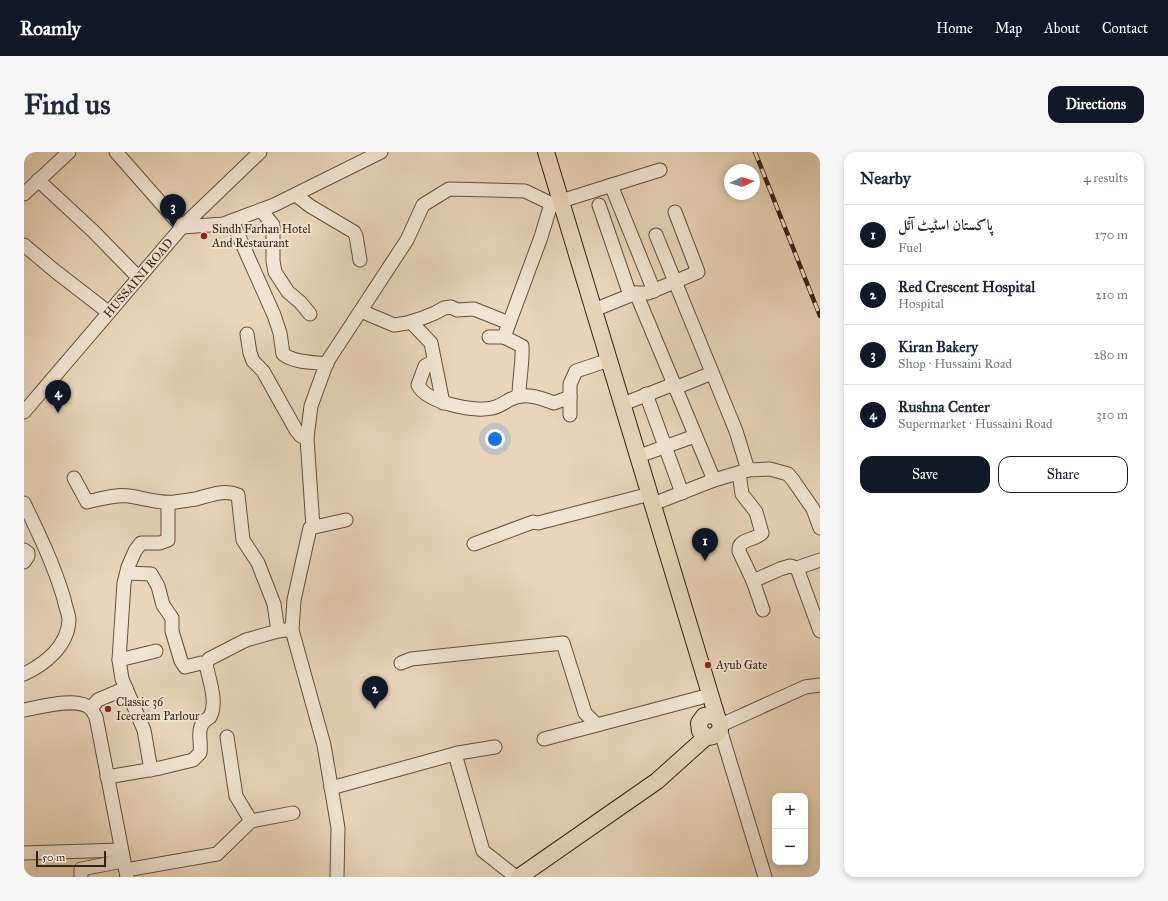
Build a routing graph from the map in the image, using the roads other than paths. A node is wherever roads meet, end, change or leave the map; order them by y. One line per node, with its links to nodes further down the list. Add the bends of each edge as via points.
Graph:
1 (69, 152): 7 (street)
2 (116, 152): 16 (street)
3 (260, 152): 16 (street, HUSSAINI ROAD)
4 (381, 152): 10 (street)
5 (546, 152): 11 (main road)
6 (660, 170): 8 (street)
7 (38, 180): 9 (street); 20 (street)
8 (611, 186): 11 (street); 22 (street)
9 (24, 194)
10 (296, 195): 13 (street); 19 (street, via 354,232)
11 (556, 203): 24 (main road); 25 (street, via 525,191 449,189 422,205 407,240); 29 (street)
12 (599, 205): 23 (street)
13 (261, 210): 15 (street); 27 (street, via 274,225 275,272 288,292)
14 (675, 212): 21 (street, via 698,272)
15 (232, 221): 16 (street); 35 (street, via 274,316 283,354 296,360)
16 (182, 227): 20 (street, HUSSAINI ROAD)
17 (656, 235): 21 (street)
18 (24, 245): 26 (street)
19 (360, 260)
20 (138, 277): 26 (street, HUSSAINI ROAD)
21 (675, 281): 22 (street); 36 (street)
22 (654, 291): 23 (street)
23 (633, 294): 24 (street); 37 (street)
24 (594, 310): 33 (main road)
25 (360, 311): 28 (street, via 394,325); 35 (street)
26 (108, 312): 43 (street, HUSSAINI ROAD)
27 (310, 314)
28 (411, 322): 29 (street, via 451,307 457,310 474,309); 34 (street, via 431,344)
29 (509, 323): 32 (street)
30 (247, 334): 46 (street, via 253,361 263,371 296,430)
31 (489, 337): 32 (street)
32 (504, 337): 39 (street, via 522,346)
33 (609, 360): 40 (street, via 576,371 570,384); 42 (main road)
34 (434, 361): 41 (street); 41 (street, via 425,366 418,385 420,389)
35 (327, 364): 46 (street, via 311,406)
36 (712, 373): 37 (street); 49 (street, via 736,431)
37 (675, 386): 38 (street); 45 (street)
38 (646, 394): 42 (street); 47 (street)
39 (520, 396): 40 (street, via 537,396 554,403); 41 (street, via 487,409)
40 (570, 397): 44 (street)
41 (443, 403)
42 (622, 404): 48 (main road)
43 (24, 412)
44 (570, 415)
45 (695, 436): 47 (street); 51 (street)
46 (307, 438): 57 (street)
47 (665, 447): 48 (street); 52 (street)
48 (639, 456): 53 (main road)
49 (744, 472): 51 (street); 58 (street, via 770,469 788,474 813,509); 65 (street, via 742,494 756,512 762,533 739,546)
50 (74, 478): 55 (street, via 87,502 130,496)
51 (714, 480): 52 (street)
52 (682, 493): 53 (street)
53 (651, 499): 59 (street, via 533,522); 77 (main road)
54 (24, 503): 74 (street, via 53,564 69,619 67,631 50,659)
55 (168, 503): 64 (street, via 168,540 160,543 141,543); 68 (street, via 220,492 238,495 243,540 258,563 274,604)
56 (346, 520): 57 (street)
57 (313, 527): 67 (street, via 310,528 299,571)
58 (820, 528)
59 (474, 544)
60 (24, 550): 62 (street, via 28,553)
61 (820, 560): 63 (street)
62 (24, 562)
63 (797, 568): 65 (street, via 790,566 780,569); 69 (street)
64 (126, 572): 71 (street); 73 (street, via 151,574 172,618 172,631 185,667)
65 (753, 582): 66 (street)
66 (764, 610)
67 (292, 630): 68 (street); 88 (street, via 324,745)
68 (278, 631): 73 (street, via 232,646 209,659)
69 (820, 631)
70 (156, 651): 71 (street)
71 (119, 660): 76 (street)
72 (401, 663): 81 (street, via 411,659 563,643 585,713)
73 (206, 664): 86 (street, via 213,709 210,717 203,720 199,729 202,744 200,753 193,760)
74 (24, 674)
75 (820, 685): 80 (street, via 805,687)
76 (126, 688): 78 (street, via 98,700); 86 (street, via 144,730)
77 (710, 695): 80 (main road); 81 (street)
78 (91, 708): 79 (street, via 75,702); 87 (street, via 96,717)
79 (24, 710)
80 (719, 724): 95 (main road, via 708,715 704,716 699,723 700,731 706,737 657,781); 96 (street)
81 (597, 725): 83 (street)
82 (227, 737): 90 (street, via 236,796)
83 (544, 739)
84 (495, 747): 85 (street)
85 (455, 754): 88 (street); 95 (street, via 483,851)
86 (151, 770): 87 (street)
87 (107, 777): 92 (street)
88 (331, 788): 94 (street, via 338,828)
89 (293, 813): 90 (street)
90 (251, 821): 92 (street, via 217,854)
91 (24, 853): 92 (street)
92 (124, 864): 93 (street, via 81,869)
93 (82, 877)
94 (337, 877)
95 (518, 877)
96 (765, 877)

